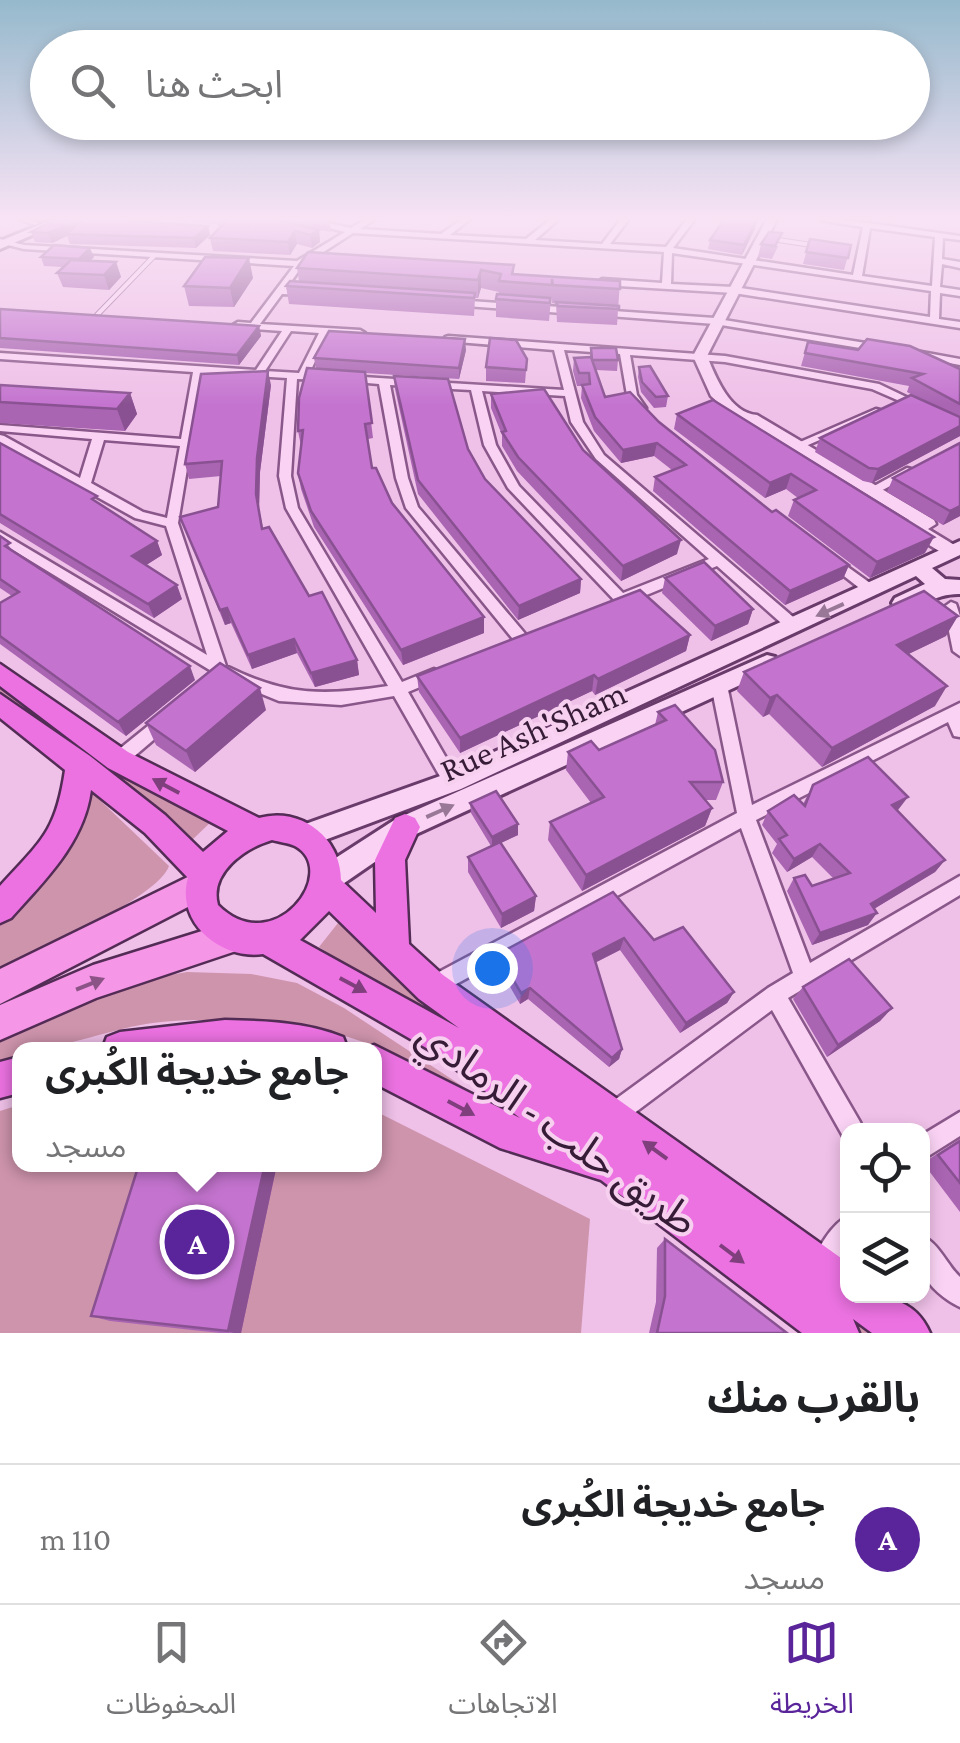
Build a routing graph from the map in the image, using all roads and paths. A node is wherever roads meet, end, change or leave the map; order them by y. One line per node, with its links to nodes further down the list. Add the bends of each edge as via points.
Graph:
1 (130, 281): 16 (lane)
2 (287, 281): 11 (street)
3 (592, 281): 8 (street)
4 (666, 281): 8 (street)
5 (739, 281): 10 (street)
6 (885, 281): 9 (street)
7 (936, 281): 9 (street)
8 (666, 286): 10 (street)
9 (936, 289): 12 (street); 18 (street)
10 (734, 290): 18 (street); 19 (street)
11 (280, 291): 13 (street); 22 (street)
12 (960, 293)
13 (319, 294)
14 (438, 302): 19 (street)
15 (78, 314): 16 (street)
16 (98, 316): 17 (street)
17 (117, 317)
18 (934, 321): 21 (street)
19 (720, 322): 29 (street); 32 (street)
20 (215, 323): 22 (street)
21 (960, 325)
22 (254, 326): 23 (street)
23 (288, 328): 24 (street); 36 (street)
24 (325, 331): 25 (street); 38 (street)
25 (383, 335)
26 (442, 338): 27 (street)
27 (558, 346): 28 (street); 41 (street)
28 (624, 350): 32 (street); 44 (street, via 632,395)
29 (888, 350)
30 (906, 353): 33 (street)
31 (0, 356): 35 (street)
32 (706, 356): 42 (street, via 876,386); 49 (street, via 734,402); 56 (street, via 716,393 740,418)
33 (925, 356): 34 (street); 37 (street)
34 (960, 362)
35 (199, 369): 36 (street); 48 (street)
36 (259, 373): 38 (street)
37 (960, 374)
38 (297, 376): 39 (street); 75 (street, via 285,476 292,508)
39 (384, 382): 40 (street); 66 (street, via 412,508)
40 (476, 388): 41 (street); 61 (street, via 490,445 514,488)
41 (566, 393): 57 (street, via 600,457)
42 (907, 398): 43 (street); 49 (street)
43 (934, 412)
44 (653, 422)
45 (0, 428): 46 (street)
46 (99, 436): 48 (street); 51 (street)
47 (0, 438): 51 (street)
48 (186, 444): 53 (street)
49 (797, 446): 52 (street)
50 (916, 468): 52 (street)
51 (84, 485): 53 (street, via 140,516)
52 (871, 491): 56 (street)
53 (172, 522): 71 (street)
54 (0, 536): 71 (street)
55 (812, 545): 59 (street)
56 (957, 547): 58 (main road, Rue Ash'Sham)
57 (716, 561): 61 (street); 64 (street)
58 (918, 567): 59 (main road, Rue Ash'Sham); 60 (main road)
59 (872, 591): 64 (main road, Rue Ash'Sham, one-way to 64)
60 (953, 598): 63 (main road); 69 (street)
61 (622, 600): 62 (street)
62 (605, 606)
63 (872, 616)
64 (794, 626): 82 (main road, Rue Ash'Sham)
65 (538, 633): 66 (street)
66 (522, 640): 68 (street)
67 (821, 640): 74 (main road, Rue Ash'Sham)
68 (504, 647)
69 (960, 651)
70 (451, 669): 75 (street)
71 (224, 672): 73 (street); 75 (street, via 279,695 341,699)
72 (0, 673): 80 (highway)
73 (209, 685)
74 (719, 685): 83 (street); 84 (main road, Rue Ash'Sham, one-way to 74)
75 (398, 690): 82 (street)
76 (0, 704): 81 (highway)
77 (178, 710): 80 (street)
78 (956, 710): 79 (street); 83 (street)
79 (960, 731)
80 (118, 760): 85 (highway, one-way to 80)
81 (80, 764): 87 (highway, via 155,824); 90 (highway, via 74,817)
82 (452, 782): 86 (main road, Rue Ash'Sham)
83 (746, 817): 93 (street); 95 (street)
84 (404, 827): 88 (main road, Rue Ash'Sham); 92 (highway, via 390,860)
85 (254, 830): 86 (highway, via 291,828); 87 (highway, via 233,840)
86 (306, 835): 88 (highway, via 326,862)
87 (204, 879): 91 (highway, via 208,916); 94 (main road)
88 (326, 883): 91 (highway, via 304,920); 92 (highway, طريق حلب - الرمادي)
89 (960, 885): 93 (street)
90 (0, 908)
91 (251, 938): 97 (main road, one-way to 91, via 125,970); 105 (highway, طريق حلب - الرمادي, one-way to 105, via 447,1041)
92 (394, 949): 95 (highway, طريق حلب - الرمادي)
93 (804, 977): 96 (street)
94 (0, 987)
95 (431, 988): 101 (highway, طريق حلب - الرمادي)
96 (775, 995): 101 (street); 102 (street)
97 (0, 1023)
98 (167, 1042): 99 (highway)
99 (303, 1042)
100 (382, 1067): 105 (highway, one-way to 105, via 513,1135)
101 (610, 1117): 107 (highway, طريق حلب - الرمادي, one-way to 101)
102 (848, 1123)
103 (960, 1123): 104 (street)
104 (930, 1144)
105 (620, 1170): 110 (highway, طريق حلب - الرمادي, one-way to 110)
106 (930, 1260): 108 (street)
107 (834, 1279)
108 (960, 1294)
109 (866, 1303): 111 (highway)
110 (837, 1333)
111 (908, 1333)

